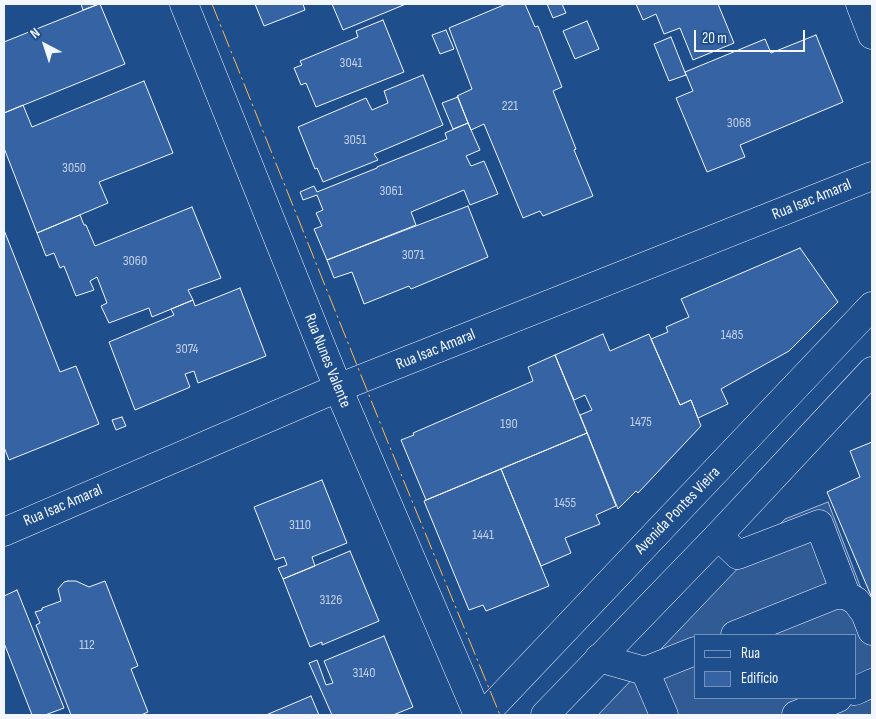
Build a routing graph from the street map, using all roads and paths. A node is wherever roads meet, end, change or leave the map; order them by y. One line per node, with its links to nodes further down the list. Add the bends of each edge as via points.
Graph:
1 (184, 4): 7 (street, Rua Nunes Valente)
2 (860, 4): 3 (street)
3 (872, 35)
4 (872, 176): 7 (street, Rua Isac Amaral)
5 (872, 306): 20 (street, Avenida Pontes Vieira)
6 (872, 371): 9 (street)
7 (338, 388): 8 (street, Rua Isac Amaral); 19 (street, Rua Nunes Valente)
8 (4, 532)
9 (718, 536): 10 (street, via 738,555 819,524); 14 (street)
10 (846, 595): 11 (street, via 856,601 865,613); 12 (street, via 835,595)
11 (872, 631)
12 (737, 634)
13 (694, 651): 15 (street)
14 (599, 658): 15 (street); 21 (street)
15 (645, 671): 22 (street)
16 (872, 683): 17 (street)
17 (856, 690)
18 (836, 699): 23 (street)
19 (478, 715)
20 (484, 715)
21 (544, 715)
22 (664, 715)
23 (796, 715)

